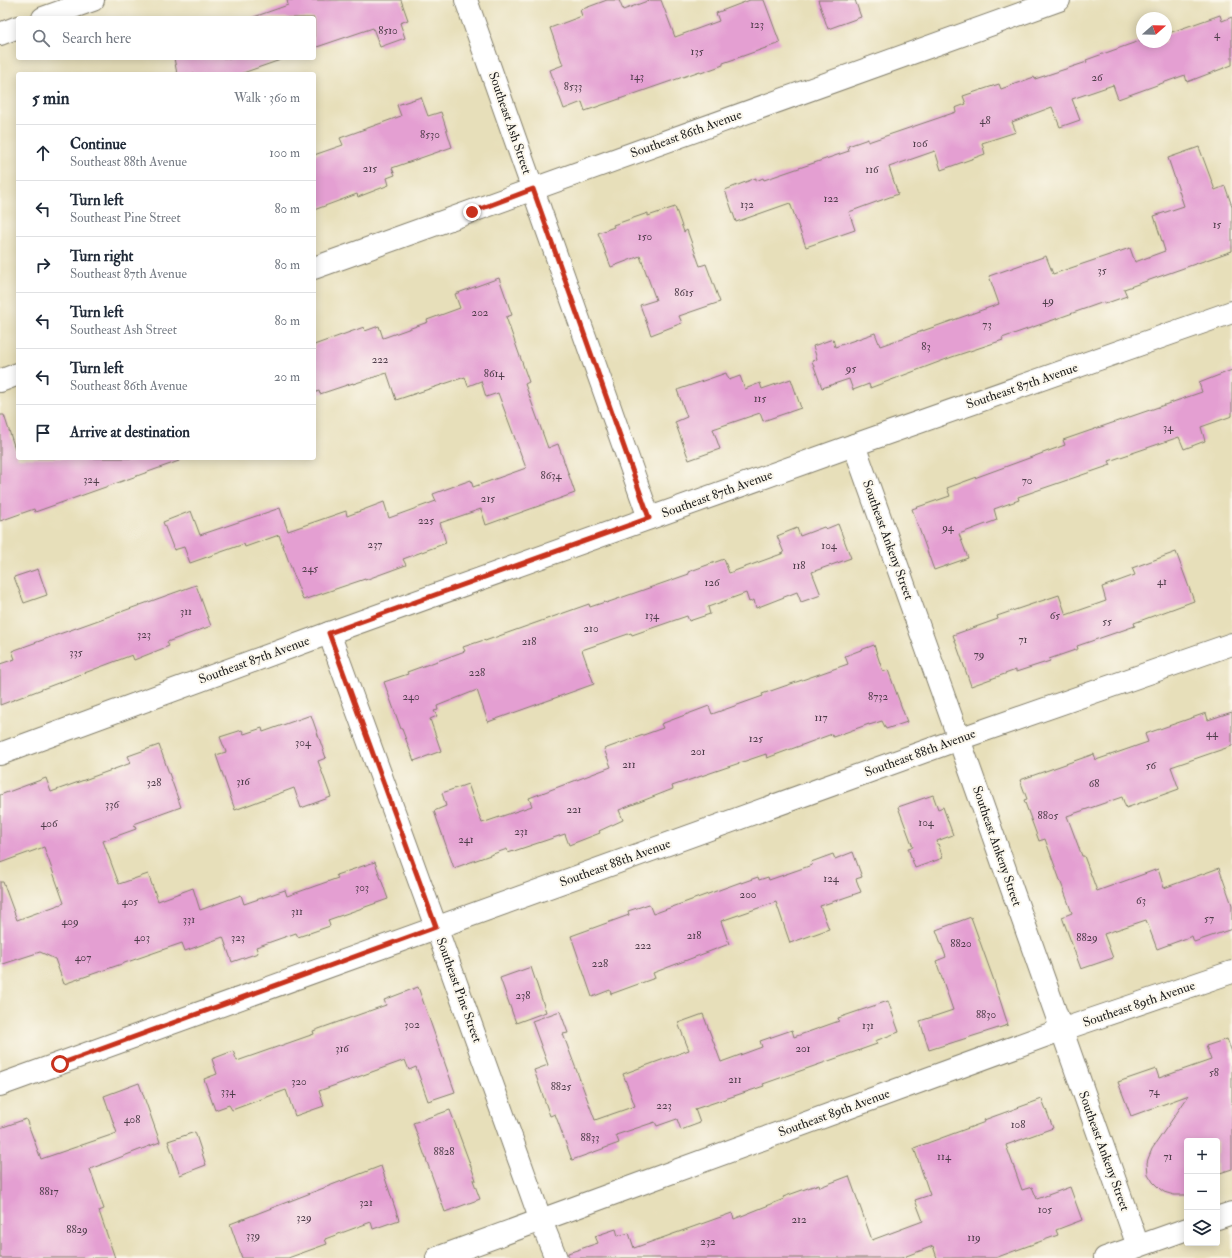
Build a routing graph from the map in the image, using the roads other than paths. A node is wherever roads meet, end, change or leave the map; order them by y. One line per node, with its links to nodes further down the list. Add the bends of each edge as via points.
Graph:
1 (93, 0): 4 (street)
2 (466, 0): 7 (street, Southeast Ash Street)
3 (1059, 0): 7 (street, Southeast 86th Avenue)
4 (49, 16)
5 (16, 28): 6 (street)
6 (0, 34)
7 (533, 189): 8 (street, Southeast 86th Avenue); 13 (street, Southeast Ash Street)
8 (316, 267)
9 (1232, 312): 12 (street, Southeast 87th Avenue)
10 (16, 375): 11 (street)
11 (0, 381)
12 (854, 445): 13 (street, Southeast 87th Avenue); 16 (street, Southeast Ankeny Street)
13 (649, 518): 14 (street, Southeast 87th Avenue)
14 (329, 633): 17 (street, Southeast 87th Avenue); 18 (street, Southeast Pine Street)
15 (1232, 644): 16 (street, Southeast 88th Avenue)
16 (959, 739): 18 (street, Southeast 88th Avenue); 20 (street, Southeast Ankeny Street)
17 (0, 754)
18 (436, 927): 21 (street, Southeast 88th Avenue); 24 (street, Southeast Pine Street)
19 (1232, 972): 20 (street, Southeast 89th Avenue)
20 (1061, 1030): 24 (street, Southeast 89th Avenue); 26 (street, Southeast Ankeny Street)
21 (0, 1085)
22 (1232, 1213): 23 (street)
23 (1220, 1217)
24 (541, 1221): 27 (street, Southeast 89th Avenue); 28 (street, Southeast Pine Street)
25 (1184, 1230): 26 (street)
26 (1138, 1246): 29 (street)
27 (437, 1258)
28 (556, 1258)
29 (1105, 1258)

